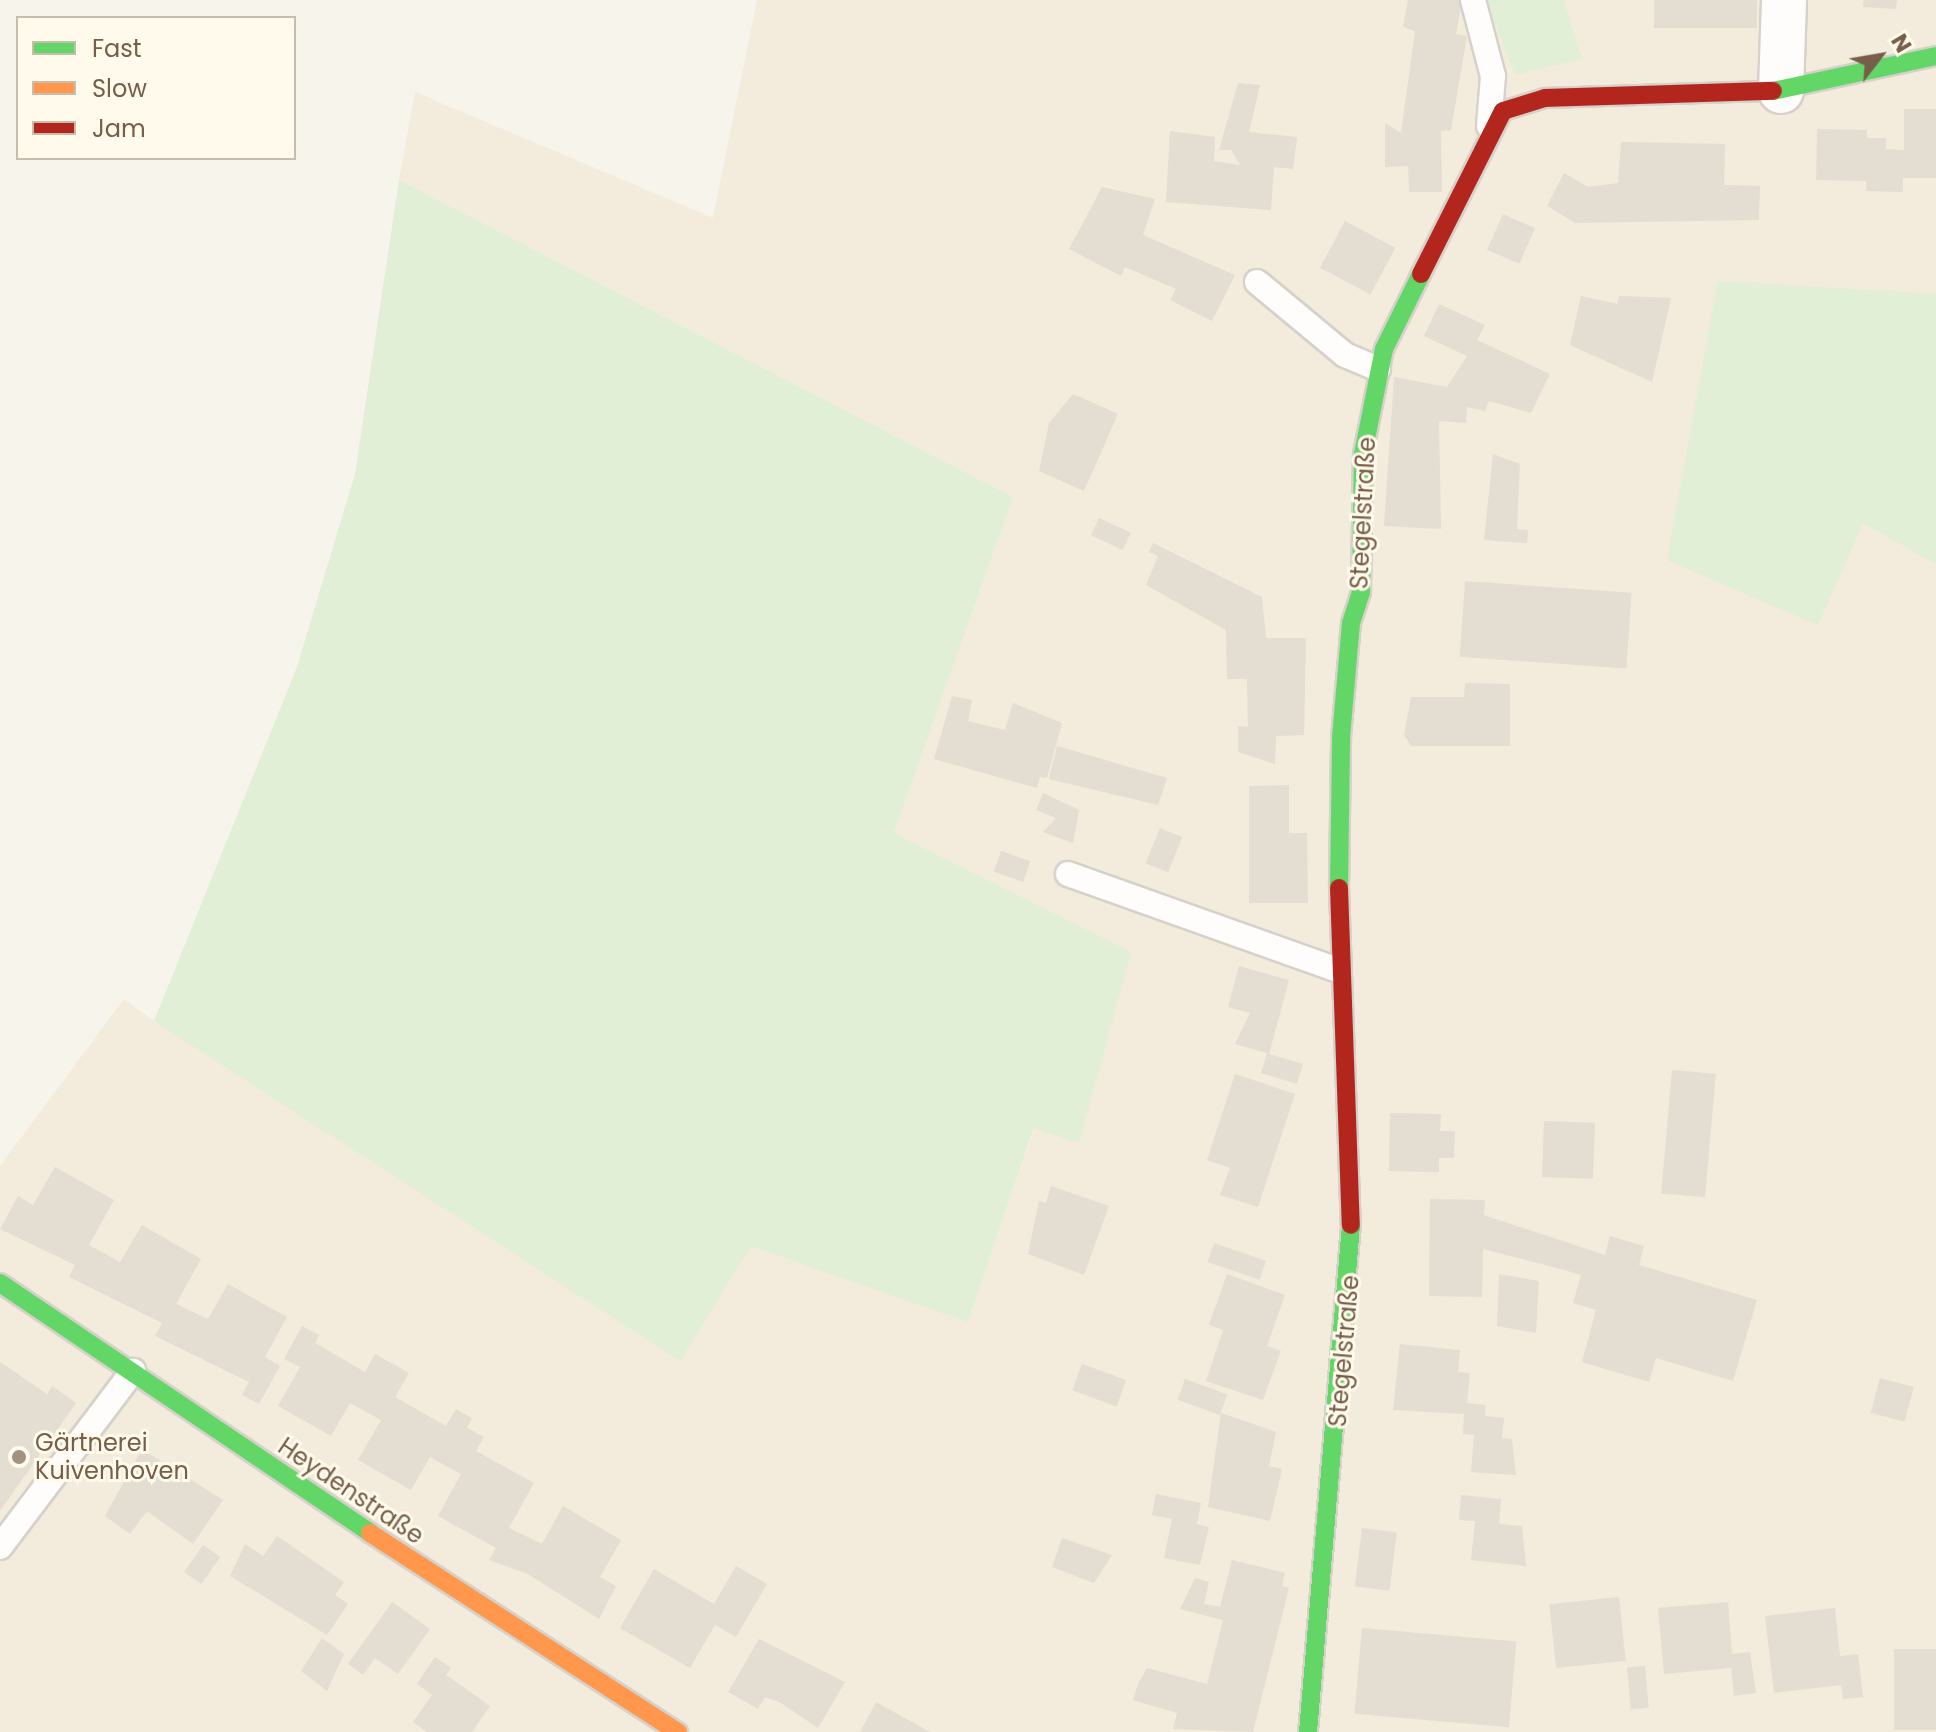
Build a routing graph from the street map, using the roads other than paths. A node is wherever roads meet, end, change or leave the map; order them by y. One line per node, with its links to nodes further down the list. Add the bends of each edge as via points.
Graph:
1 (1473, 0): 5 (lane, Stegelstraße, via 1493,76)
2 (1784, 0): 4 (street)
3 (1936, 56): 4 (street, Stegelstraße)
4 (1781, 91): 5 (street, Stegelstraße, via 1545,98 1503,111)
5 (1489, 128): 7 (street, Stegelstraße)
6 (1257, 282): 7 (lane, via 1345,355)
7 (1378, 369): 9 (street, Stegelstraße, via 1363,454 1361,592 1351,623 1341,737)
8 (1068, 874): 9 (lane)
9 (1338, 970): 14 (street, Stegelstraße, via 1352,1151 1351,1278)
10 (0, 1283): 11 (street, Heydenstraße)
11 (133, 1371): 12 (lane); 13 (street, Heydenstraße, via 574,1671)
12 (0, 1547)
13 (678, 1732)
14 (1308, 1732)

